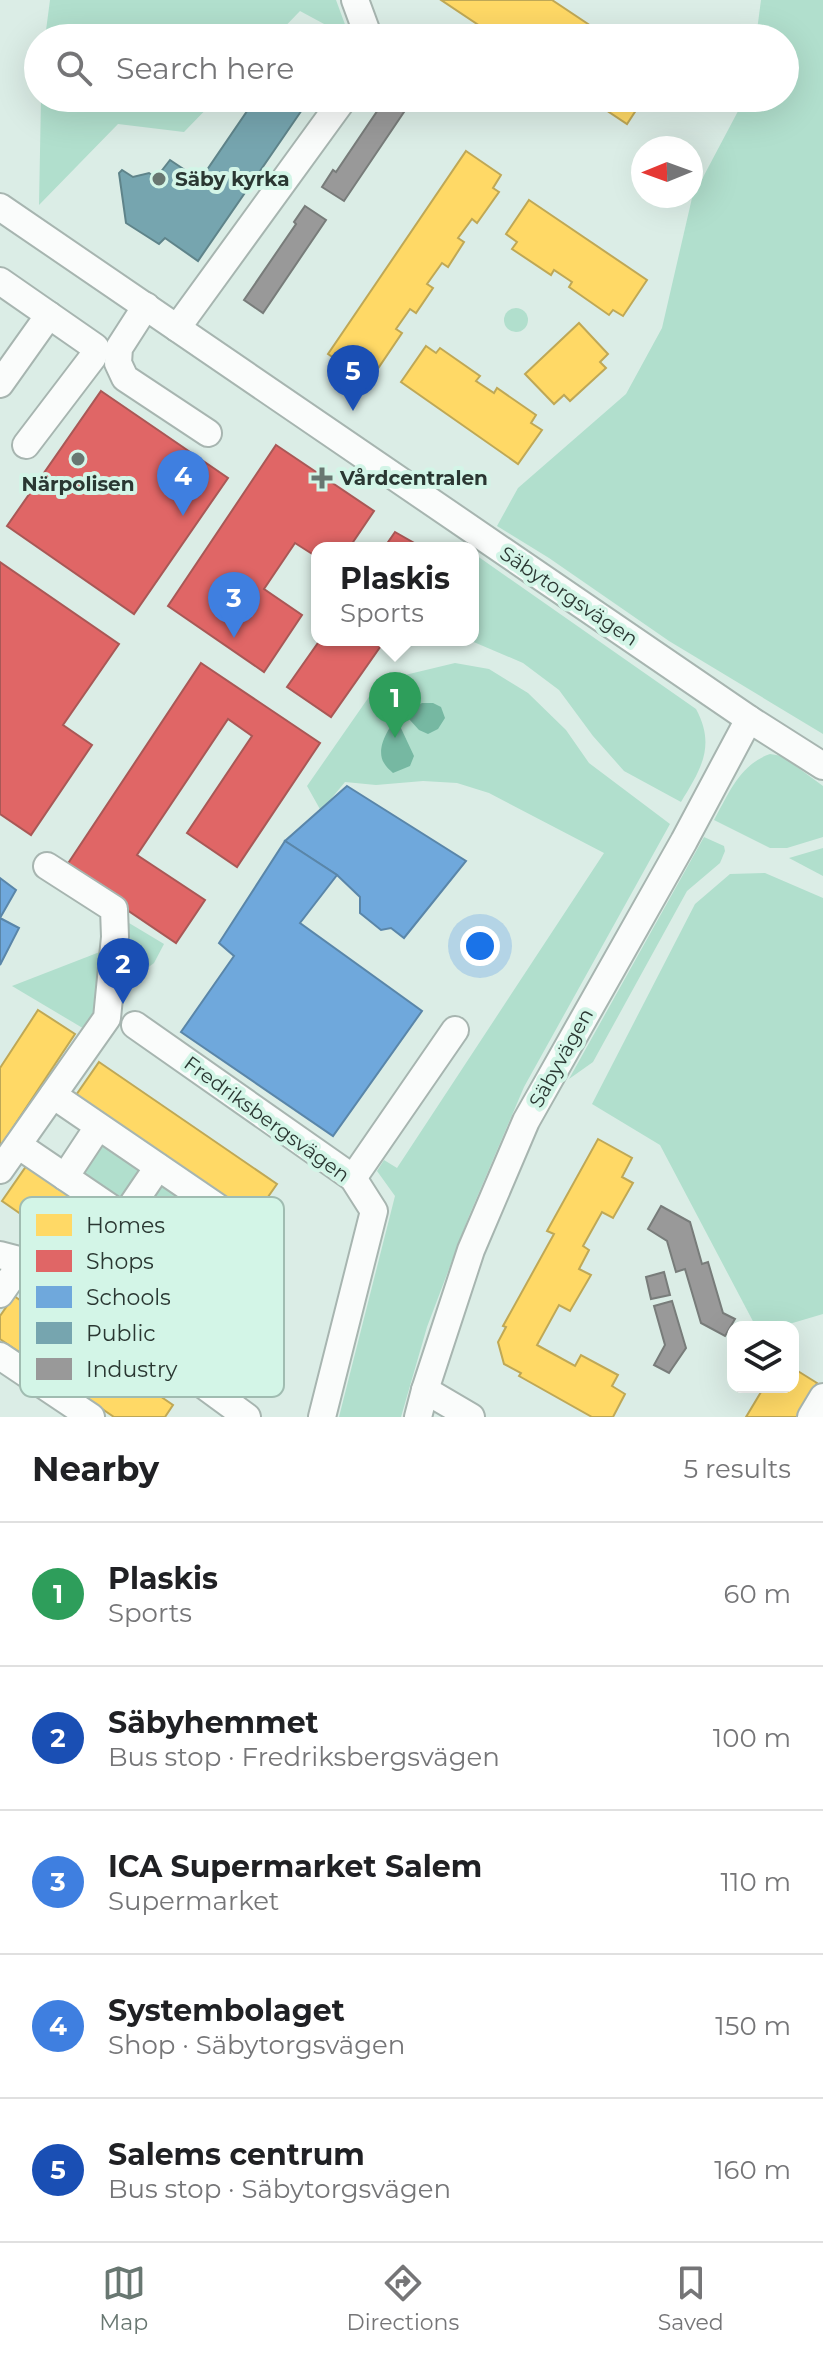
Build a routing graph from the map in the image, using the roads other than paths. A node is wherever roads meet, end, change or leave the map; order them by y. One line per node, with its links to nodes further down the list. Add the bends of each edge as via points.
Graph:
1 (355, 0): 2 (street)
2 (364, 24)
3 (334, 112): 8 (street)
4 (0, 207): 6 (street, Säbytorgsvägen)
5 (0, 281): 7 (street)
6 (146, 306): 8 (street, Säbytorgsvägen); 10 (street, via 119,348 125,378)
7 (49, 315): 9 (street); 11 (street, via 95,347 93,357)
8 (177, 328): 12 (street, Säbytorgsvägen)
9 (0, 384)
10 (208, 433)
11 (26, 445)
12 (749, 719): 13 (street, Säbytorgsvägen); 31 (street, Säbyvägen, via 526,1121 471,1250)
13 (823, 766)
14 (47, 866): 17 (street, via 114,909 115,937 107,1018)
15 (135, 1025): 23 (street, Fredriksbergsvägen)
16 (455, 1030): 23 (street)
17 (53, 1095): 18 (street); 19 (street)
18 (98, 1127): 20 (street); 22 (street)
19 (18, 1145): 21 (street); 22 (street)
20 (158, 1167): 25 (street); 26 (street)
21 (0, 1170)
22 (65, 1177): 24 (street)
23 (353, 1178): 37 (street, Fredriksbergsvägen, via 374,1211)
24 (94, 1197)
25 (138, 1197)
26 (202, 1197)
27 (11, 1258): 28 (street)
28 (0, 1294)
29 (2, 1362): 30 (street)
30 (20, 1378)
31 (425, 1390): 38 (street, Säbyvägen); 39 (street)
32 (220, 1397): 36 (street)
33 (823, 1397): 40 (street)
34 (53, 1407): 35 (street)
35 (91, 1417)
36 (247, 1417)
37 (322, 1417)
38 (418, 1417)
39 (471, 1417)
40 (811, 1417)

